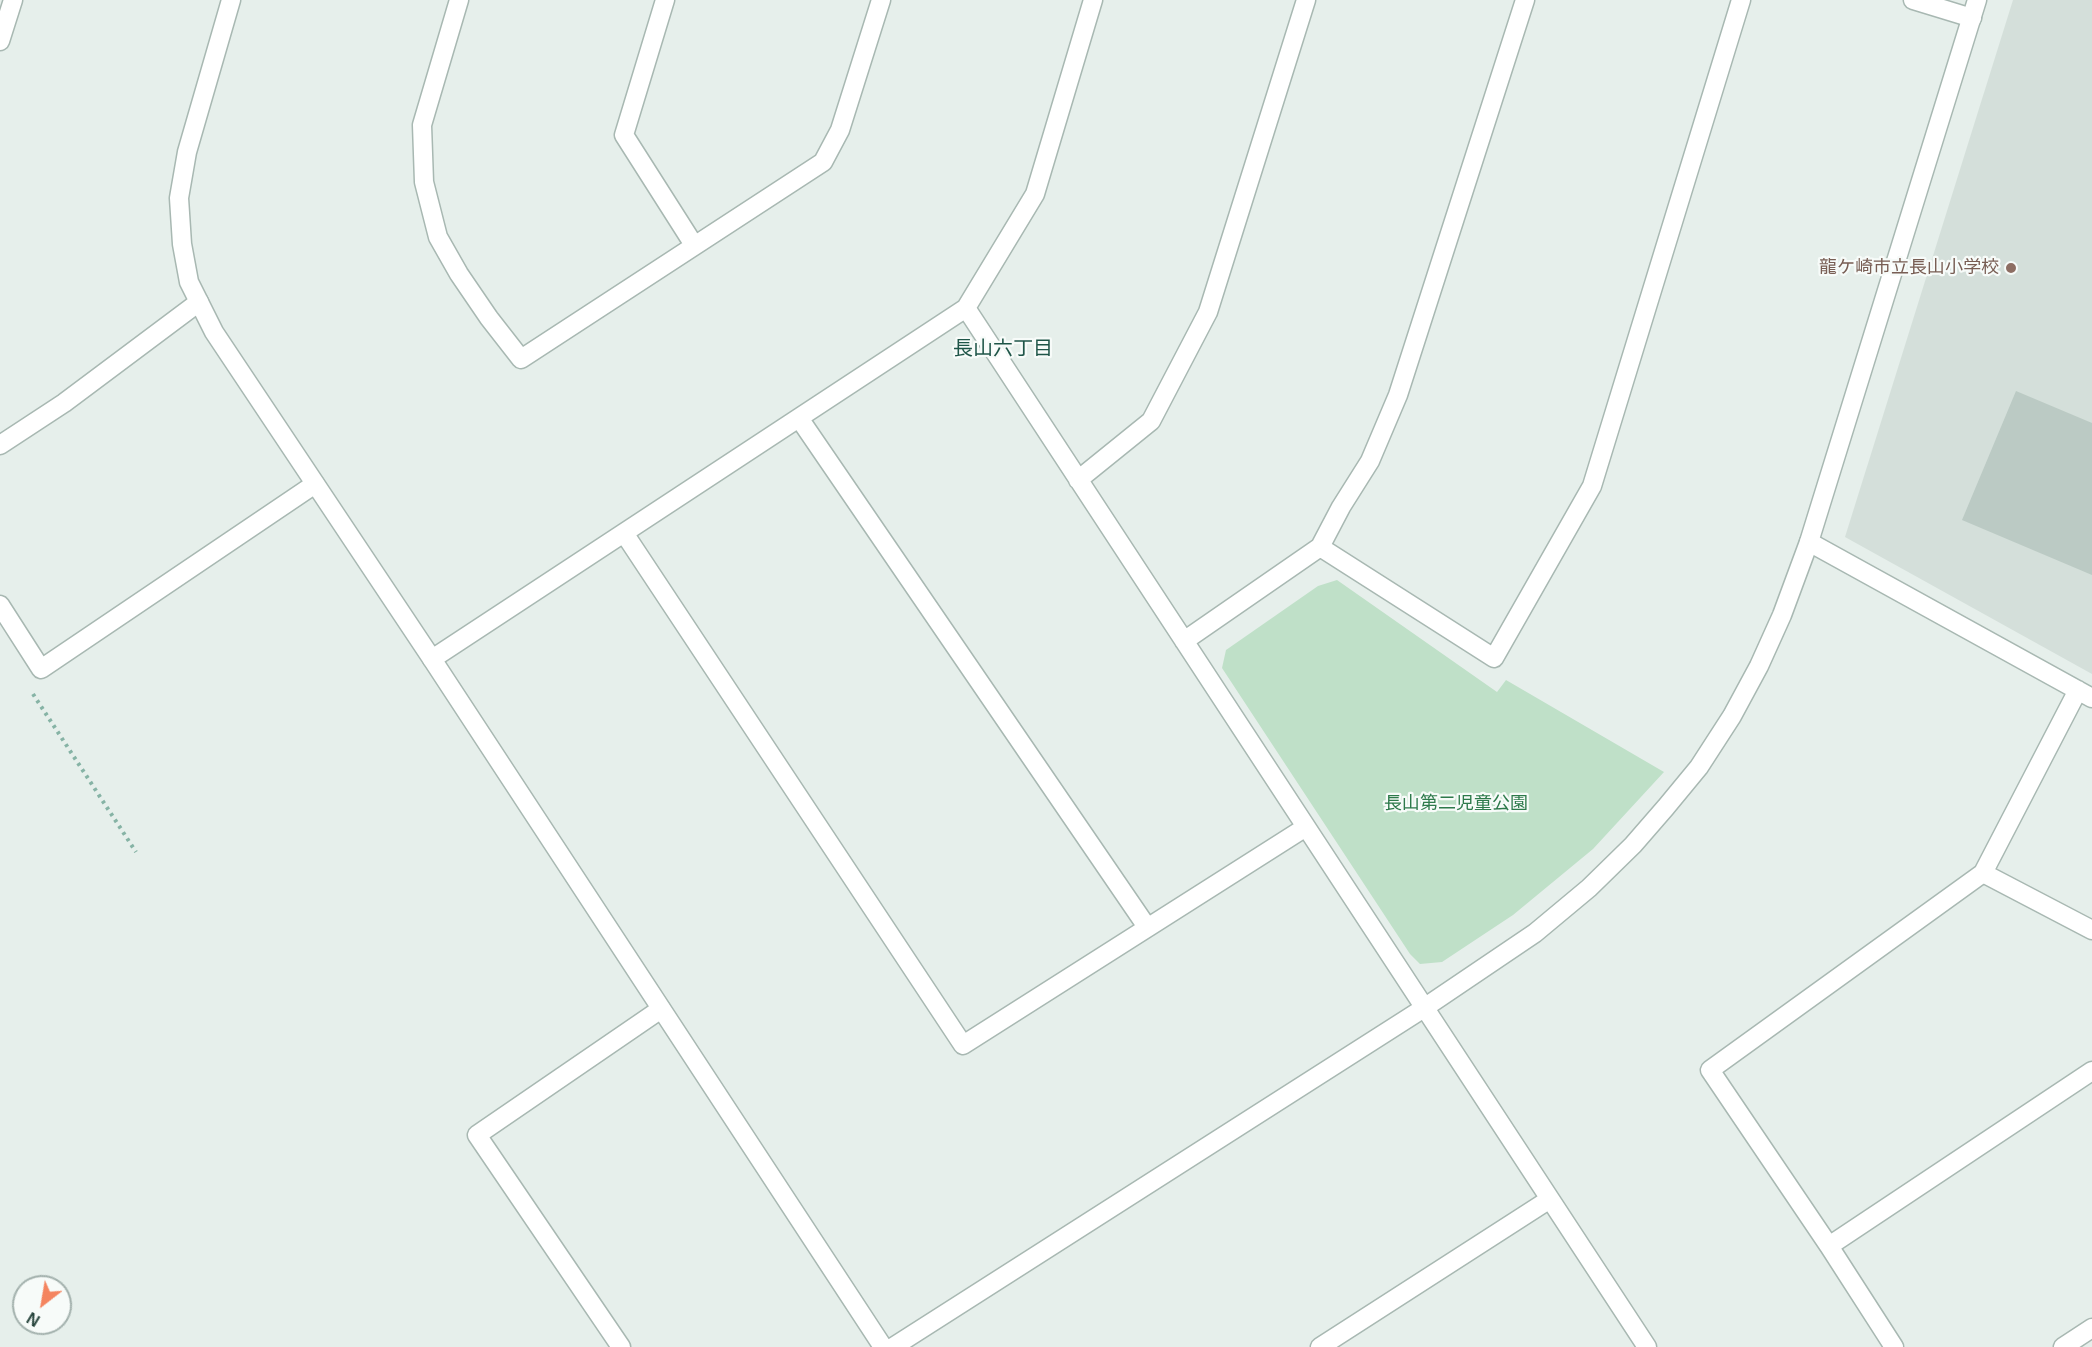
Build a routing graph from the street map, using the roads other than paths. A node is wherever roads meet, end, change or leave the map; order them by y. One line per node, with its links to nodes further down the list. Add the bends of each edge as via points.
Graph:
1 (13, 0): 13 (street)
2 (231, 0): 15 (street, via 187,152 179,198 189,282)
3 (459, 0): 14 (street, via 422,125 424,182 438,237 459,274 521,359)
4 (665, 0): 14 (street, via 624,135)
5 (881, 0): 14 (street, via 840,130 823,162)
6 (1093, 0): 16 (street, via 1035,194)
7 (1306, 0): 19 (street, via 1208,312 1151,421)
8 (1525, 0): 23 (street, via 1398,395 1370,461)
9 (1741, 0): 23 (street, via 1592,486 1494,658)
10 (1913, 0): 12 (street)
11 (1977, 0): 12 (street)
12 (1972, 18): 22 (street)
13 (0, 41)
14 (694, 245)
15 (199, 302): 18 (street, via 64,403); 20 (street, via 214,332)
16 (966, 308): 17 (street); 19 (street)
17 (799, 418): 21 (street); 30 (street)
18 (0, 445)
19 (1078, 480): 25 (street)
20 (315, 484): 24 (street, via 41,669); 26 (street)
21 (624, 533): 26 (street); 30 (street, via 963,1044)
22 (1809, 542): 27 (street); 32 (street, via 1759,666 1699,767 1666,807 1633,845 1535,933)
23 (1320, 547): 25 (street)
24 (0, 605)
25 (1184, 641): 28 (street)
26 (432, 659): 33 (street)
27 (2085, 694): 29 (street)
28 (1306, 827): 30 (street); 32 (street)
29 (1983, 873): 31 (street); 36 (street, via 1710,1070)
30 (1148, 927)
31 (2092, 930)
32 (1424, 1008): 35 (street); 40 (street)
33 (661, 1009): 38 (street, via 477,1135); 39 (street)
34 (2092, 1071): 36 (street)
35 (1550, 1198): 41 (street); 42 (street)
36 (1829, 1246): 43 (street)
37 (2092, 1328): 44 (street)
38 (621, 1347)
39 (883, 1347)
40 (893, 1347)
41 (1320, 1347)
42 (1647, 1347)
43 (1894, 1347)
44 (2063, 1347)

